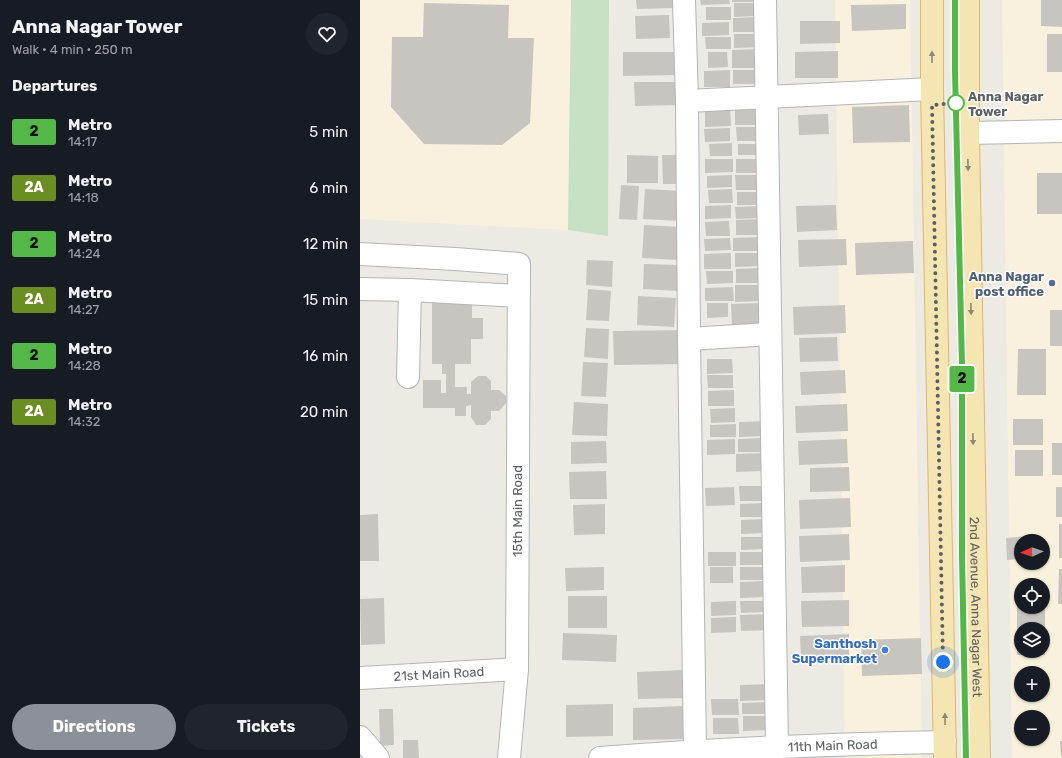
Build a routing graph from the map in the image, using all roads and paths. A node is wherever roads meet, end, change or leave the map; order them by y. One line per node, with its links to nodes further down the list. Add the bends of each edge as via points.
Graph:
1 (684, 0): 7 (street)
2 (765, 0): 6 (street)
3 (932, 0): 5 (main road, one-way to 3)
4 (968, 0): 9 (main road, 2nd Avenue, Anna Nagar West)
5 (932, 89): 6 (street); 21 (main road, one-way to 5)
6 (767, 98): 7 (street); 14 (street)
7 (687, 101): 15 (street)
8 (1062, 131): 9 (street)
9 (968, 133): 28 (main road, 2nd Avenue, Anna Nagar West, one-way to 28)
10 (360, 254): 13 (street, 15th Main Road, via 518,264)
11 (360, 289): 12 (street)
12 (410, 290): 13 (street); 16 (street)
13 (518, 296): 17 (street, 15th Main Road)
14 (770, 334): 15 (street); 20 (street)
15 (689, 339): 22 (street)
16 (408, 377)
17 (517, 670): 18 (street, 21st Main Road); 26 (street, 15th Main Road)
18 (360, 678)
19 (360, 737): 25 (street)
20 (777, 747): 22 (street, 11th Main Road); 23 (street, 11th Main Road)
21 (945, 750): 23 (street, 11th Main Road)
22 (695, 751): 24 (street, 11th Main Road)
23 (801, 752)
24 (674, 755): 27 (street, 11th Main Road)
25 (378, 758)
26 (509, 758)
27 (600, 758)
28 (979, 758)

